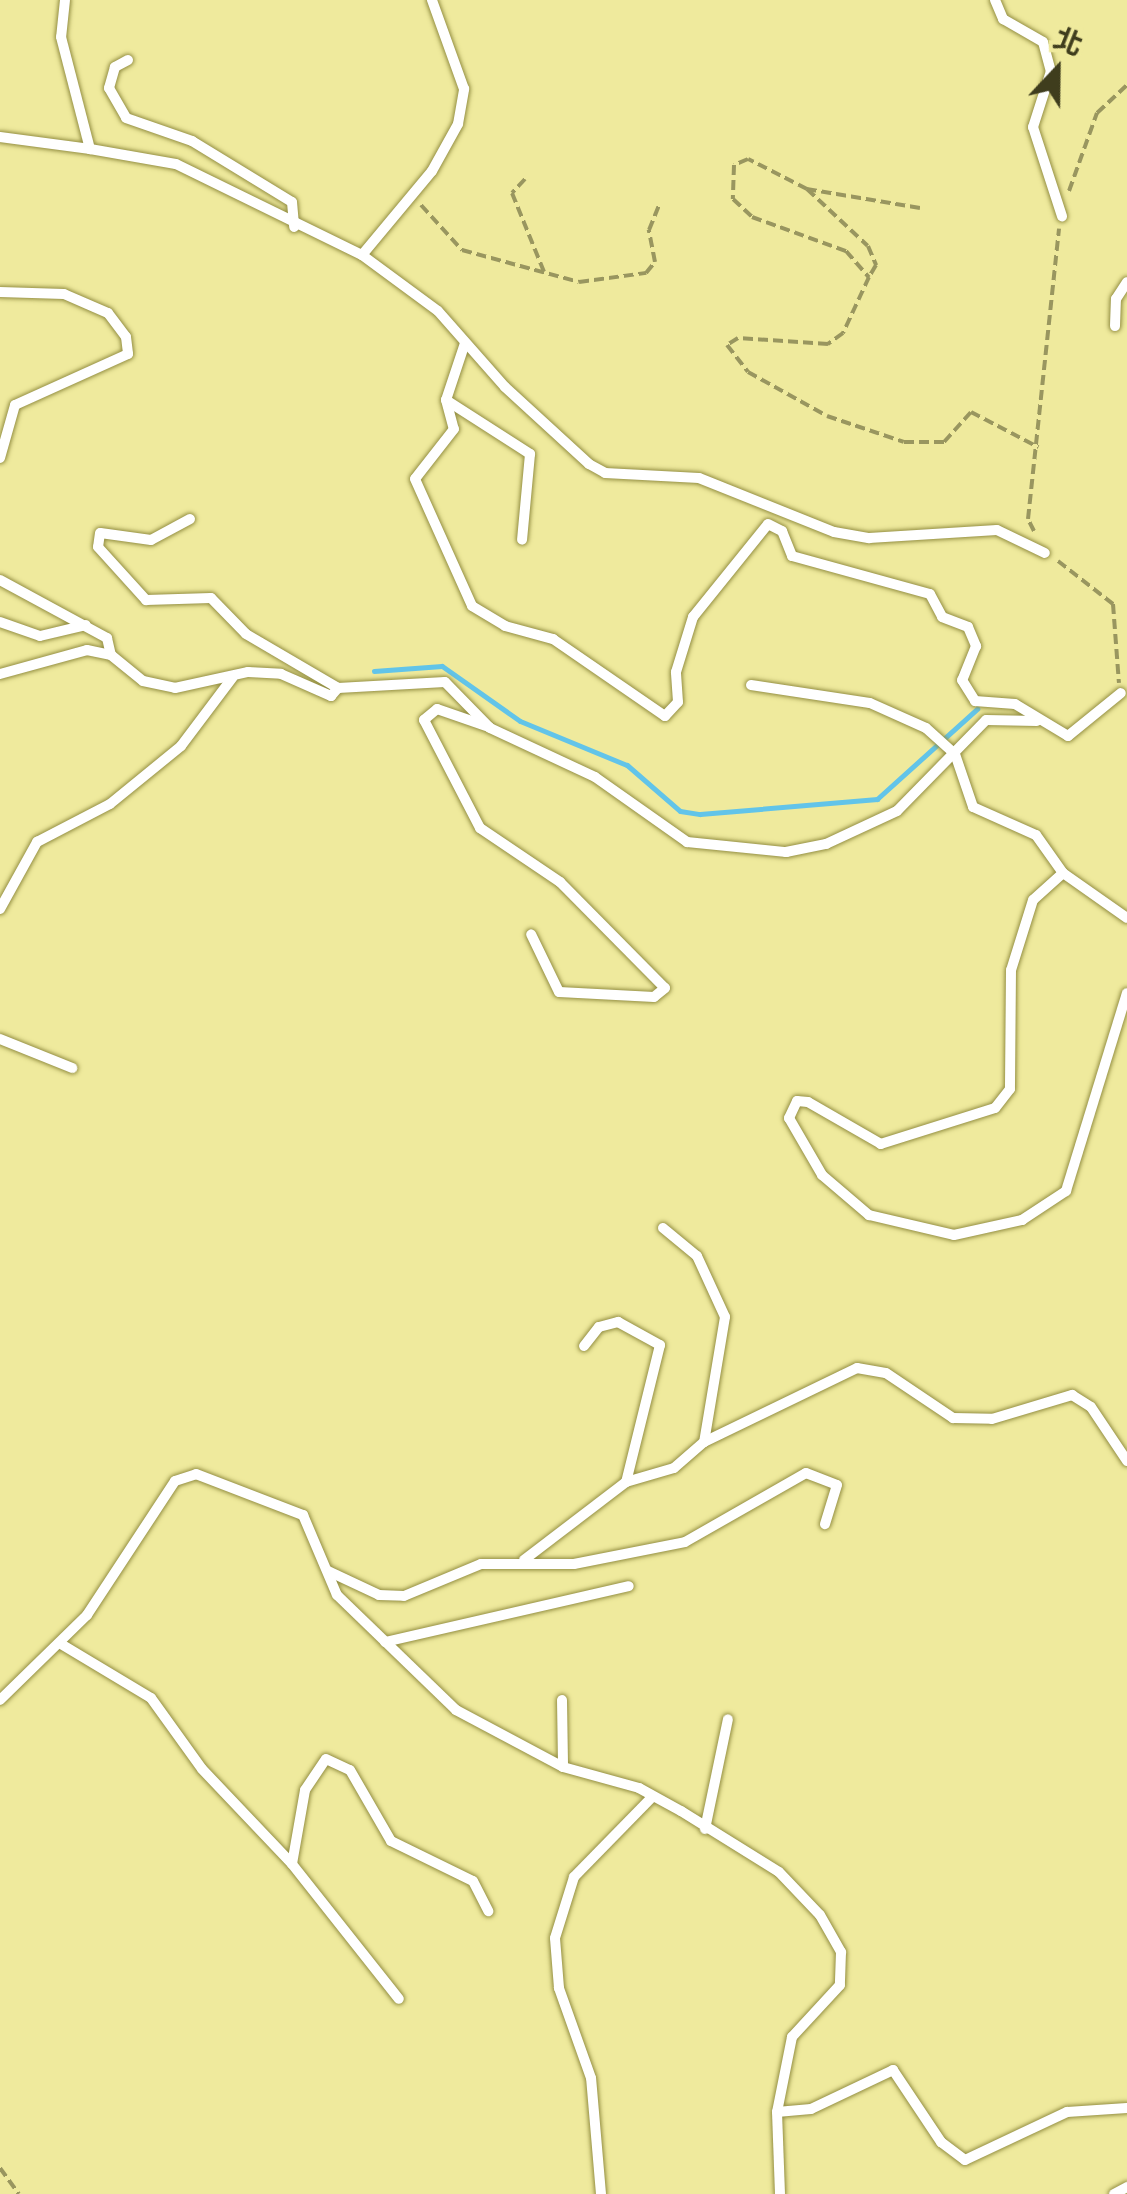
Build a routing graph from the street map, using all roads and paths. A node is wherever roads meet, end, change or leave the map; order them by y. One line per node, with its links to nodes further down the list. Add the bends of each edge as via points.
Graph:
1 (65, 0): 7 (lane, via 61,37)
2 (432, 0): 10 (lane, via 464,89 458,124)
3 (995, 0): 13 (lane, via 1003,19 1043,42 1051,71 1033,126)
4 (128, 60): 14 (lane, via 115,67 109,88 126,118 192,141 292,202)
5 (1127, 84): 13 (path, via 1084,138)
6 (0, 138): 7 (lane)
7 (90, 149): 14 (lane, via 176,164)
8 (526, 179): 16 (path, via 512,194)
9 (807, 189): 12 (path); 17 (path, via 868,246 876,264); 17 (path, via 774,166 734,165 733,198 752,217 846,251)
10 (412, 190): 15 (lane); 16 (path, via 462,250)
11 (659, 205): 16 (path, via 649,230 655,262 646,273 579,282)
12 (920, 208)
13 (1062, 216): 23 (path)
14 (294, 228): 15 (lane)
15 (362, 256): 21 (lane, via 438,311)
16 (544, 272)
17 (869, 278): 23 (path, via 843,333 828,344 738,338 727,345 748,372 827,416 904,442 944,442 971,412)
18 (1127, 282): 20 (lane, via 1116,299)
19 (0, 292): 24 (lane, via 64,294 108,313 126,336 128,354 15,405)
20 (1115, 326)
21 (465, 343): 22 (lane); 27 (lane, via 605,472 700,478 834,532 868,538 996,530)
22 (446, 400): 26 (lane, via 530,454); 37 (lane, via 454,430 415,478 472,606 504,626 553,639 665,716 678,702 676,672 694,617 768,524 782,532 792,556 922,588 942,617 968,627 976,646 962,680 968,696 1015,704)
23 (1038, 447): 27 (path, via 1028,519)
24 (0, 458)
25 (190, 520): 35 (lane, via 151,540 100,533 98,547 146,600 211,598 246,634)
26 (522, 540)
27 (1045, 553): 36 (path, via 1113,604)
28 (0, 580): 30 (lane)
29 (0, 622): 30 (lane, via 40,636)
30 (86, 624): 31 (lane, via 112,642)
31 (111, 656): 32 (lane, via 86,650); 33 (lane, via 143,682 176,688)
32 (0, 674)
33 (233, 677): 35 (lane, via 281,674 331,696); 41 (lane, via 180,746 110,804 37,842)
34 (751, 685): 39 (lane, via 870,703 926,728)
35 (338, 688): 38 (lane, via 445,682)
36 (1121, 693): 37 (lane, via 1078,734 1056,734)
37 (1043, 722): 39 (lane, via 986,720)
38 (490, 728): 39 (lane, via 595,777 687,842 726,850 826,844 897,811); 43 (lane, via 437,708 424,720 480,828 560,882 665,988 654,997 560,992)
39 (951, 749): 40 (lane, via 973,807 1036,835)
40 (1063, 874): 42 (lane); 44 (lane, via 1033,900 1012,970 1010,1088 995,1108 881,1144 808,1102 797,1101 789,1118 822,1175 869,1215 954,1234 1022,1220 1066,1191)
41 (0, 909)
42 (1127, 918)
43 (531, 934)
44 (1127, 993)
45 (0, 1039): 46 (lane)
46 (72, 1068)
47 (664, 1228): 49 (lane, via 697,1256 724,1316)
48 (584, 1346): 51 (lane, via 599,1326 618,1322 660,1345)
49 (704, 1442): 50 (lane, via 857,1368 886,1373 954,1418 992,1418 1072,1395 1090,1407); 51 (lane, via 674,1468)
50 (1127, 1461)
51 (626, 1482): 53 (lane)
52 (825, 1524): 53 (lane, via 838,1485 806,1473 685,1542 574,1564)
53 (523, 1561): 54 (lane, via 481,1564 404,1596 379,1595)
54 (327, 1570): 56 (lane, via 337,1595); 57 (lane, via 303,1515 196,1474 175,1481)
55 (629, 1586): 56 (lane)
56 (385, 1642): 61 (lane, via 456,1710)
57 (61, 1644): 58 (lane); 64 (lane, via 150,1698 202,1770)
58 (0, 1700)
59 (562, 1700): 61 (lane)
60 (728, 1719): 63 (lane)
61 (564, 1767): 62 (lane, via 639,1788)
62 (650, 1799): 63 (lane); 72 (lane, via 574,1876 555,1938 559,1988 591,2078)
63 (705, 1829): 68 (lane, via 779,1872 841,1952 840,1985 792,2037)
64 (292, 1864): 65 (lane, via 305,1790 326,1759 350,1770 391,1841 473,1881); 66 (lane)
65 (488, 1911)
66 (399, 1999)
67 (1127, 2108): 68 (lane, via 1067,2112 965,2160 941,2142 893,2070 811,2109)
68 (776, 2112): 73 (lane)
69 (0, 2168): 71 (path)
70 (1127, 2186): 74 (lane)
71 (19, 2194)
72 (600, 2194)
73 (780, 2194)
74 (1114, 2194)

